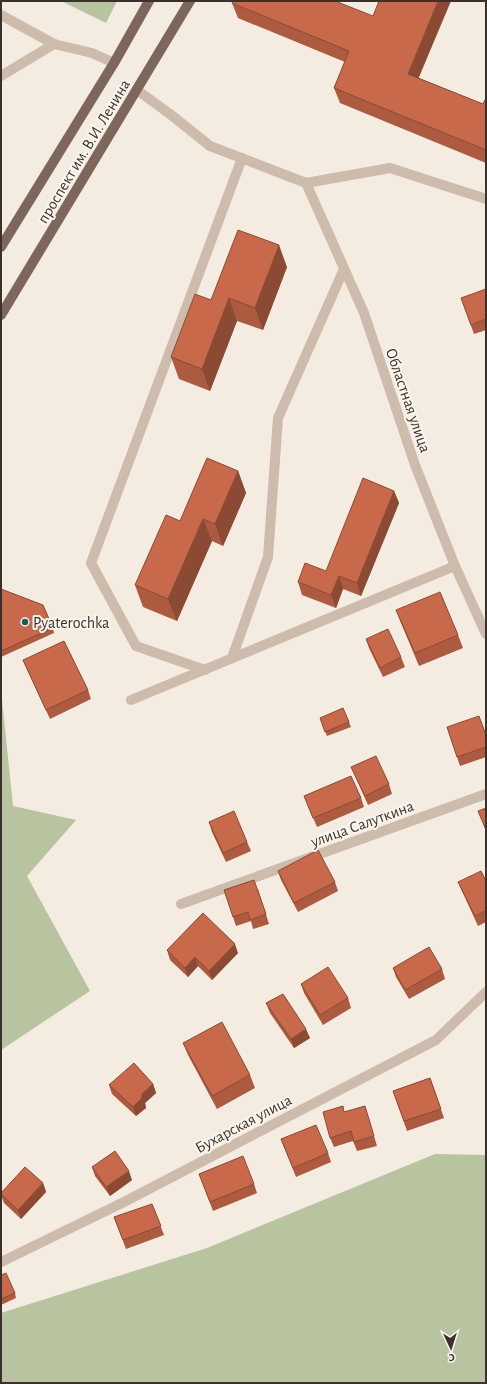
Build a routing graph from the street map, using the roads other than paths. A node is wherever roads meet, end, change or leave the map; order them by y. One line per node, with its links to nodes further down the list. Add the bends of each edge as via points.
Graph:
1 (149, 1): 5 (main road, проспект им. В.И. Ленина)
2 (190, 1): 7 (main road, проспект им. В.И. Ленина)
3 (1, 15): 4 (street)
4 (54, 44): 5 (street, via 92,53); 6 (street)
5 (114, 63): 11 (main road, проспект им. В.И. Ленина)
6 (1, 76)
7 (137, 90): 8 (street, via 210,146); 13 (main road, проспект им. В.И. Ленина)
8 (242, 158): 9 (street); 17 (street, via 91,563 136,646)
9 (306, 182): 10 (street, via 390,168); 12 (street, Областная улица)
10 (486, 199)
11 (1, 247)
12 (344, 268): 14 (street, Областная улица, via 364,313 415,465); 16 (street, via 278,418 268,557)
13 (1, 315)
14 (455, 566): 15 (street, Областная улица); 16 (street)
15 (485, 628)
16 (232, 658): 17 (street)
17 (206, 670): 18 (street)
18 (131, 700)
19 (486, 794): 20 (street, улица Салуткина)
20 (181, 904)
21 (486, 992): 22 (street, Бухарская улица, via 436,1040 122,1203)
22 (1, 1262)

